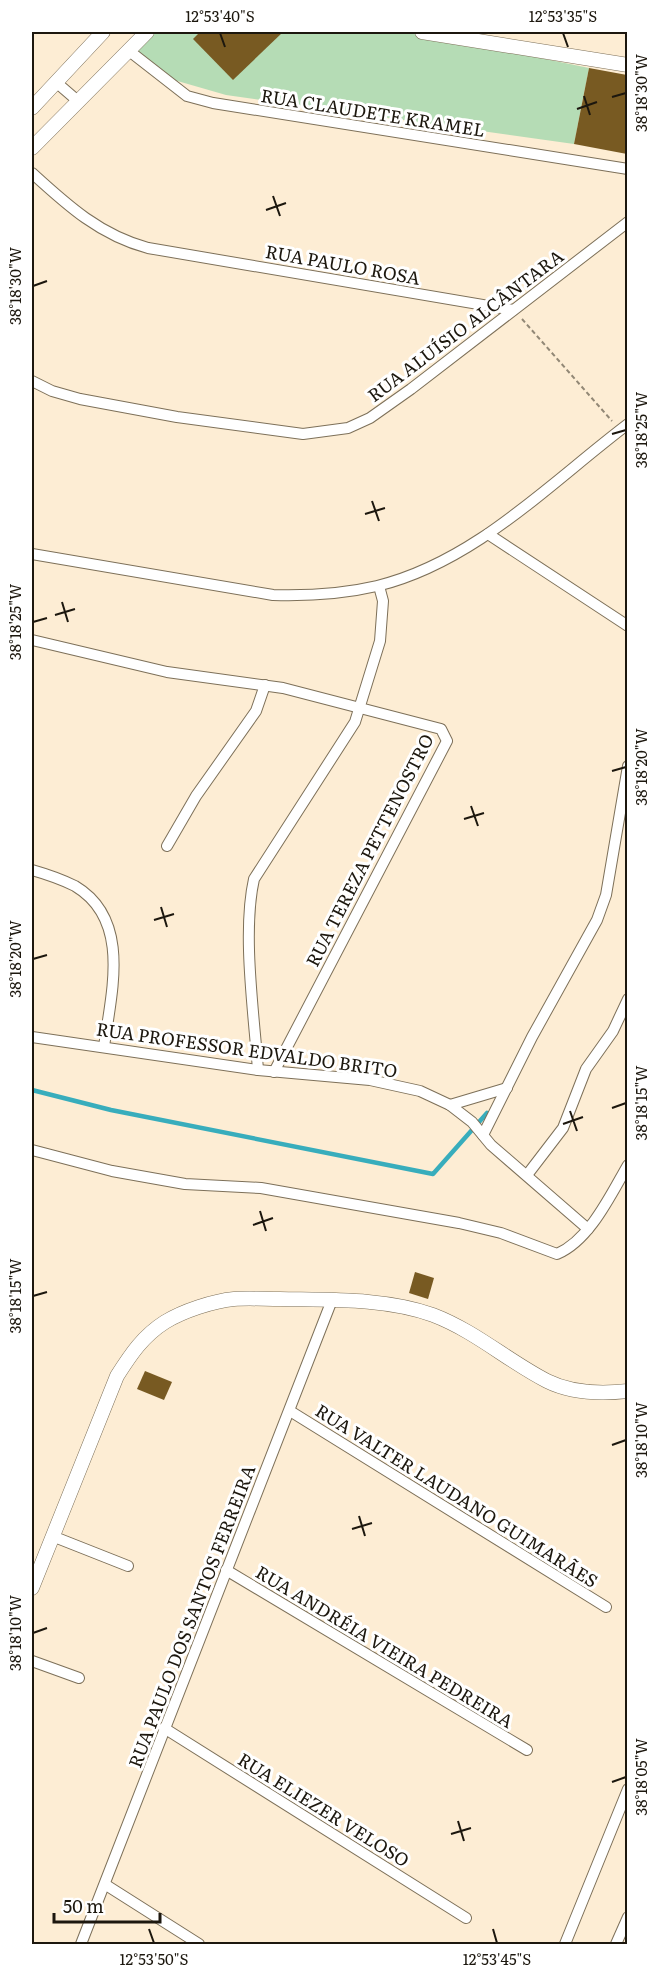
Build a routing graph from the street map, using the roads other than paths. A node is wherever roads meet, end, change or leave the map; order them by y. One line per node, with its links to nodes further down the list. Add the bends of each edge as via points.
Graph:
1 (103, 32): 6 (street)
2 (147, 32): 4 (street)
3 (422, 32): 5 (street)
4 (128, 50): 7 (street); 10 (street, RUA CLAUDETE KRAMEL, via 187,96 213,103)
5 (627, 65)
6 (57, 83): 7 (street); 8 (street)
7 (79, 102): 9 (street)
8 (32, 108)
9 (32, 148)
10 (627, 169)
11 (32, 172): 13 (street, RUA PAULO ROSA, via 72,209 122,241)
12 (627, 222): 13 (street, RUA ALUÍSIO ALCÂNTARA)
13 (513, 309): 14 (street, RUA ALUÍSIO ALCÂNTARA, via 370,418 325,433 303,434 177,417 80,399 52,392)
14 (32, 381)
15 (624, 426): 16 (street)
16 (488, 534): 18 (street, via 424,569); 19 (street)
17 (32, 554): 18 (street, via 273,595 309,596)
18 (379, 586): 22 (street, via 383,601 380,641)
19 (627, 626)
20 (32, 640): 21 (street, RUA TEREZA PETTENOSTRO, via 167,672)
21 (265, 685): 22 (street, RUA TEREZA PETTENOSTRO); 24 (street, via 256,711 196,796)
22 (360, 706): 29 (street, via 340,749 254,879 249,901); 30 (street, RUA TEREZA PETTENOSTRO, via 441,729 447,741)
23 (627, 766): 31 (street, via 606,895 597,920)
24 (167, 846)
25 (32, 870): 28 (street, via 75,886 96,904 108,925 114,965)
26 (627, 999): 36 (street, via 613,1030 586,1069 563,1128)
27 (32, 1037): 28 (street, RUA PROFESSOR EDVALDO BRITO)
28 (104, 1047): 29 (street, RUA PROFESSOR EDVALDO BRITO)
29 (258, 1070): 30 (street, RUA PROFESSOR EDVALDO BRITO)
30 (274, 1072): 32 (street, RUA PROFESSOR EDVALDO BRITO, via 402,1085)
31 (507, 1088): 32 (street); 33 (street)
32 (450, 1105): 33 (street, RUA PROFESSOR EDVALDO BRITO)
33 (483, 1135): 36 (street, RUA PROFESSOR EDVALDO BRITO)
34 (32, 1150): 37 (street, via 112,1171 175,1182 261,1188 459,1224 501,1233 558,1254 570,1248)
35 (627, 1165): 37 (street)
36 (526, 1175): 37 (street, RUA PROFESSOR EDVALDO BRITO)
37 (588, 1229)
38 (332, 1300): 39 (street, via 432,1314 488,1342 548,1382 580,1391); 40 (street, RUA PAULO DOS SANTOS FERREIRA); 41 (street, via 233,1299 167,1321 151,1332 135,1346 117,1376)
39 (627, 1391)
40 (290, 1411): 43 (street, RUA PAULO DOS SANTOS FERREIRA); 45 (street, RUA VALTER LAUDANO GUIMARÃES)
41 (52, 1536): 42 (street); 44 (street)
42 (128, 1566)
43 (226, 1570): 48 (street, RUA PAULO DOS SANTOS FERREIRA); 49 (street, RUA ANDRÉIA VIEIRA PEDREIRA)
44 (32, 1588)
45 (606, 1607)
46 (32, 1661): 47 (street)
47 (79, 1678)
48 (164, 1728): 51 (street, RUA PAULO DOS SANTOS FERREIRA); 53 (street, RUA ELIEZER VELOSO)
49 (527, 1750)
50 (627, 1789): 56 (street)
51 (106, 1885): 54 (street, RUA PAULO DOS SANTOS FERREIRA); 55 (street)
52 (627, 1917): 57 (street)
53 (466, 1918)
54 (81, 1944)
55 (199, 1944)
56 (565, 1944)
57 (616, 1944)

